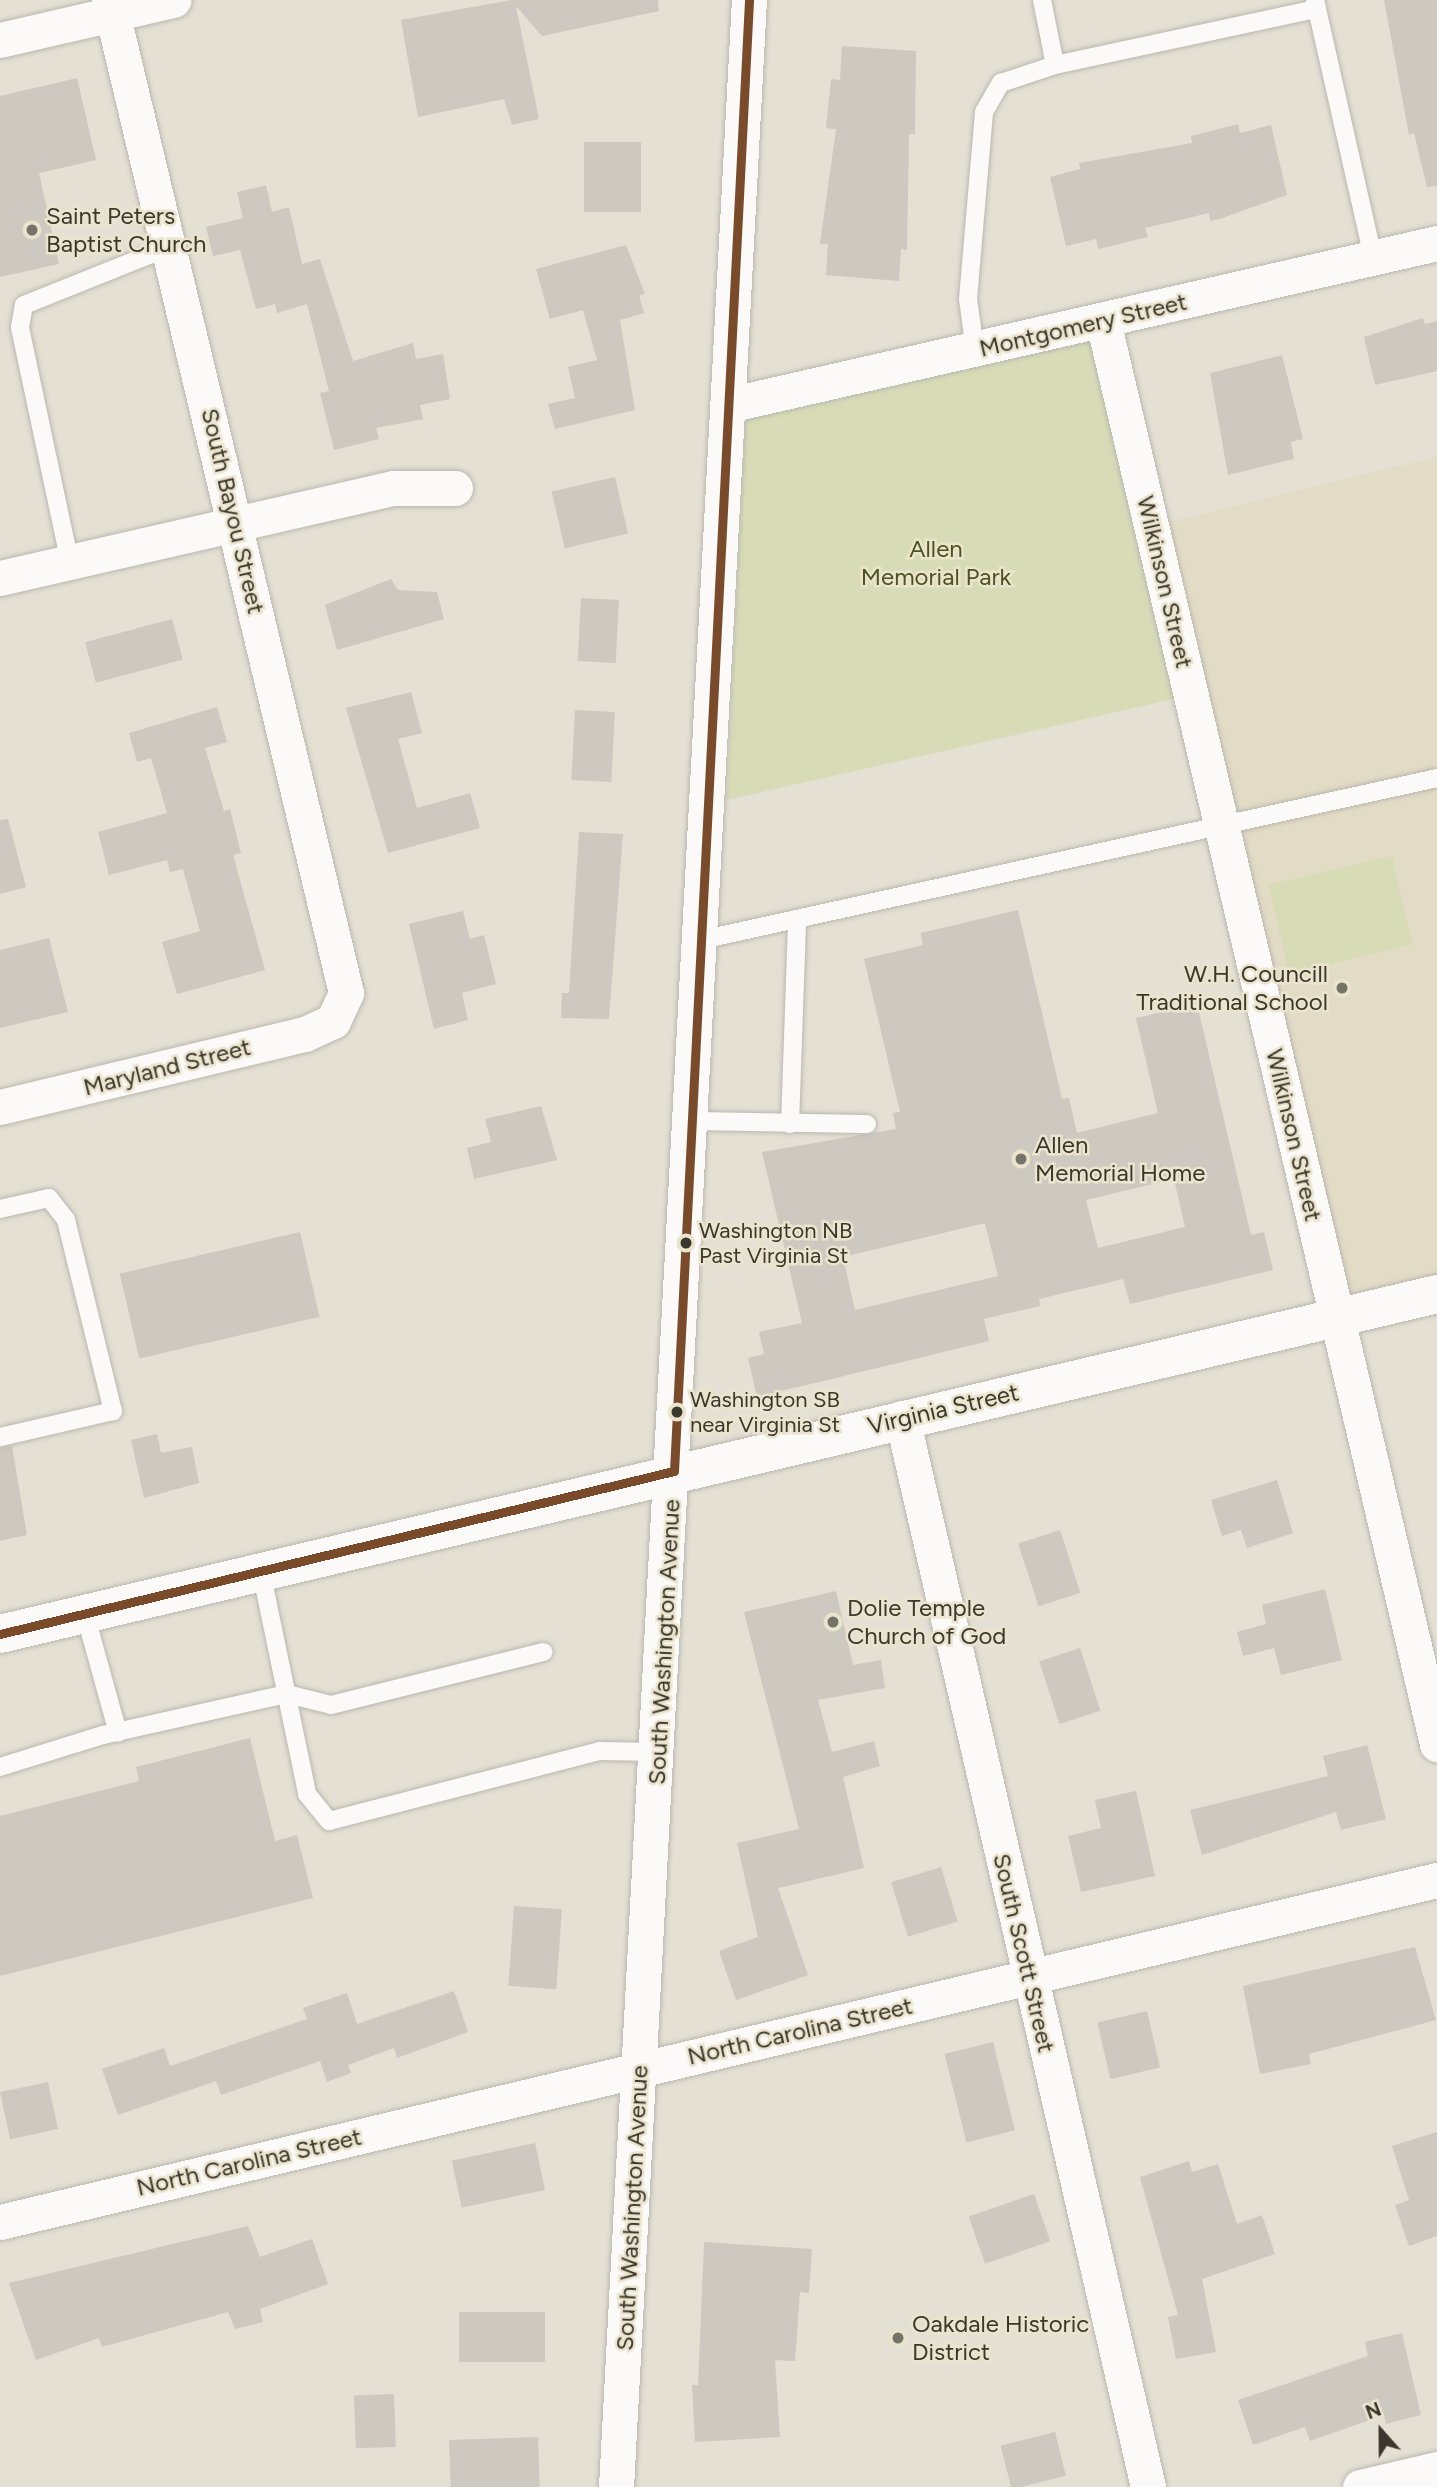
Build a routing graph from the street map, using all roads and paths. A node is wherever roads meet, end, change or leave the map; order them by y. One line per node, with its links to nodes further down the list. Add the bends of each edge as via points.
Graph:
1 (173, 0): 5 (street)
2 (748, 0): 13 (street, South Washington Avenue)
3 (1042, 0): 7 (lane)
4 (1316, 4): 7 (lane); 10 (lane)
5 (111, 7): 6 (street); 9 (street, South Bayou Street)
6 (0, 40)
7 (1055, 65): 12 (lane, via 1001,83 984,112 968,299)
8 (1437, 243): 10 (street, Montgomery Street)
9 (169, 247): 15 (street, South Bayou Street); 16 (lane, via 24,305 20,327)
10 (1373, 258): 11 (street, Montgomery Street)
11 (1103, 321): 12 (street, Montgomery Street); 19 (street, Wilkinson Street)
12 (975, 350): 13 (street, Montgomery Street)
13 (728, 405): 21 (street, South Washington Avenue)
14 (455, 488): 15 (street, via 394,488)
15 (237, 525): 16 (street); 22 (street, South Bayou Street, via 346,993)
16 (70, 562): 17 (street)
17 (0, 579)
18 (1437, 778): 19 (lane)
19 (1222, 824): 20 (lane); 29 (street, Wilkinson Street)
20 (797, 919): 21 (lane); 25 (lane)
21 (701, 940): 24 (street, South Washington Avenue)
22 (333, 1021): 23 (street, Maryland Street, via 305,1034)
23 (0, 1107)
24 (692, 1121): 25 (lane); 32 (street, South Washington Avenue)
25 (790, 1124): 26 (lane)
26 (867, 1124)
27 (0, 1209): 31 (lane, via 49,1199 66,1220 113,1411)
28 (1437, 1294): 29 (street, Virginia Street)
29 (1335, 1318): 30 (street, Virginia Street); 39 (street, Wilkinson Street)
30 (902, 1418): 32 (street, Virginia Street); 43 (street, South Scott Street)
31 (0, 1437)
32 (674, 1471): 33 (street, Virginia Street); 40 (street, South Washington Avenue)
33 (261, 1571): 34 (street, Virginia Street); 37 (lane)
34 (85, 1614): 35 (street, Virginia Street); 38 (lane)
35 (0, 1634)
36 (543, 1652): 37 (lane, via 331,1705)
37 (287, 1694): 38 (lane); 40 (lane, via 306,1794 329,1821 600,1751)
38 (118, 1732): 41 (lane)
39 (1437, 1744)
40 (657, 1752): 44 (street, South Washington Avenue)
41 (0, 1767)
42 (1437, 1880): 43 (street, North Carolina Street)
43 (1030, 1977): 44 (street, North Carolina Street); 48 (street, South Scott Street)
44 (639, 2068): 45 (street, North Carolina Street); 47 (street, South Washington Avenue)
45 (0, 2222)
46 (1437, 2469): 49 (street)
47 (616, 2487)
48 (1149, 2487)
49 (1360, 2487)

